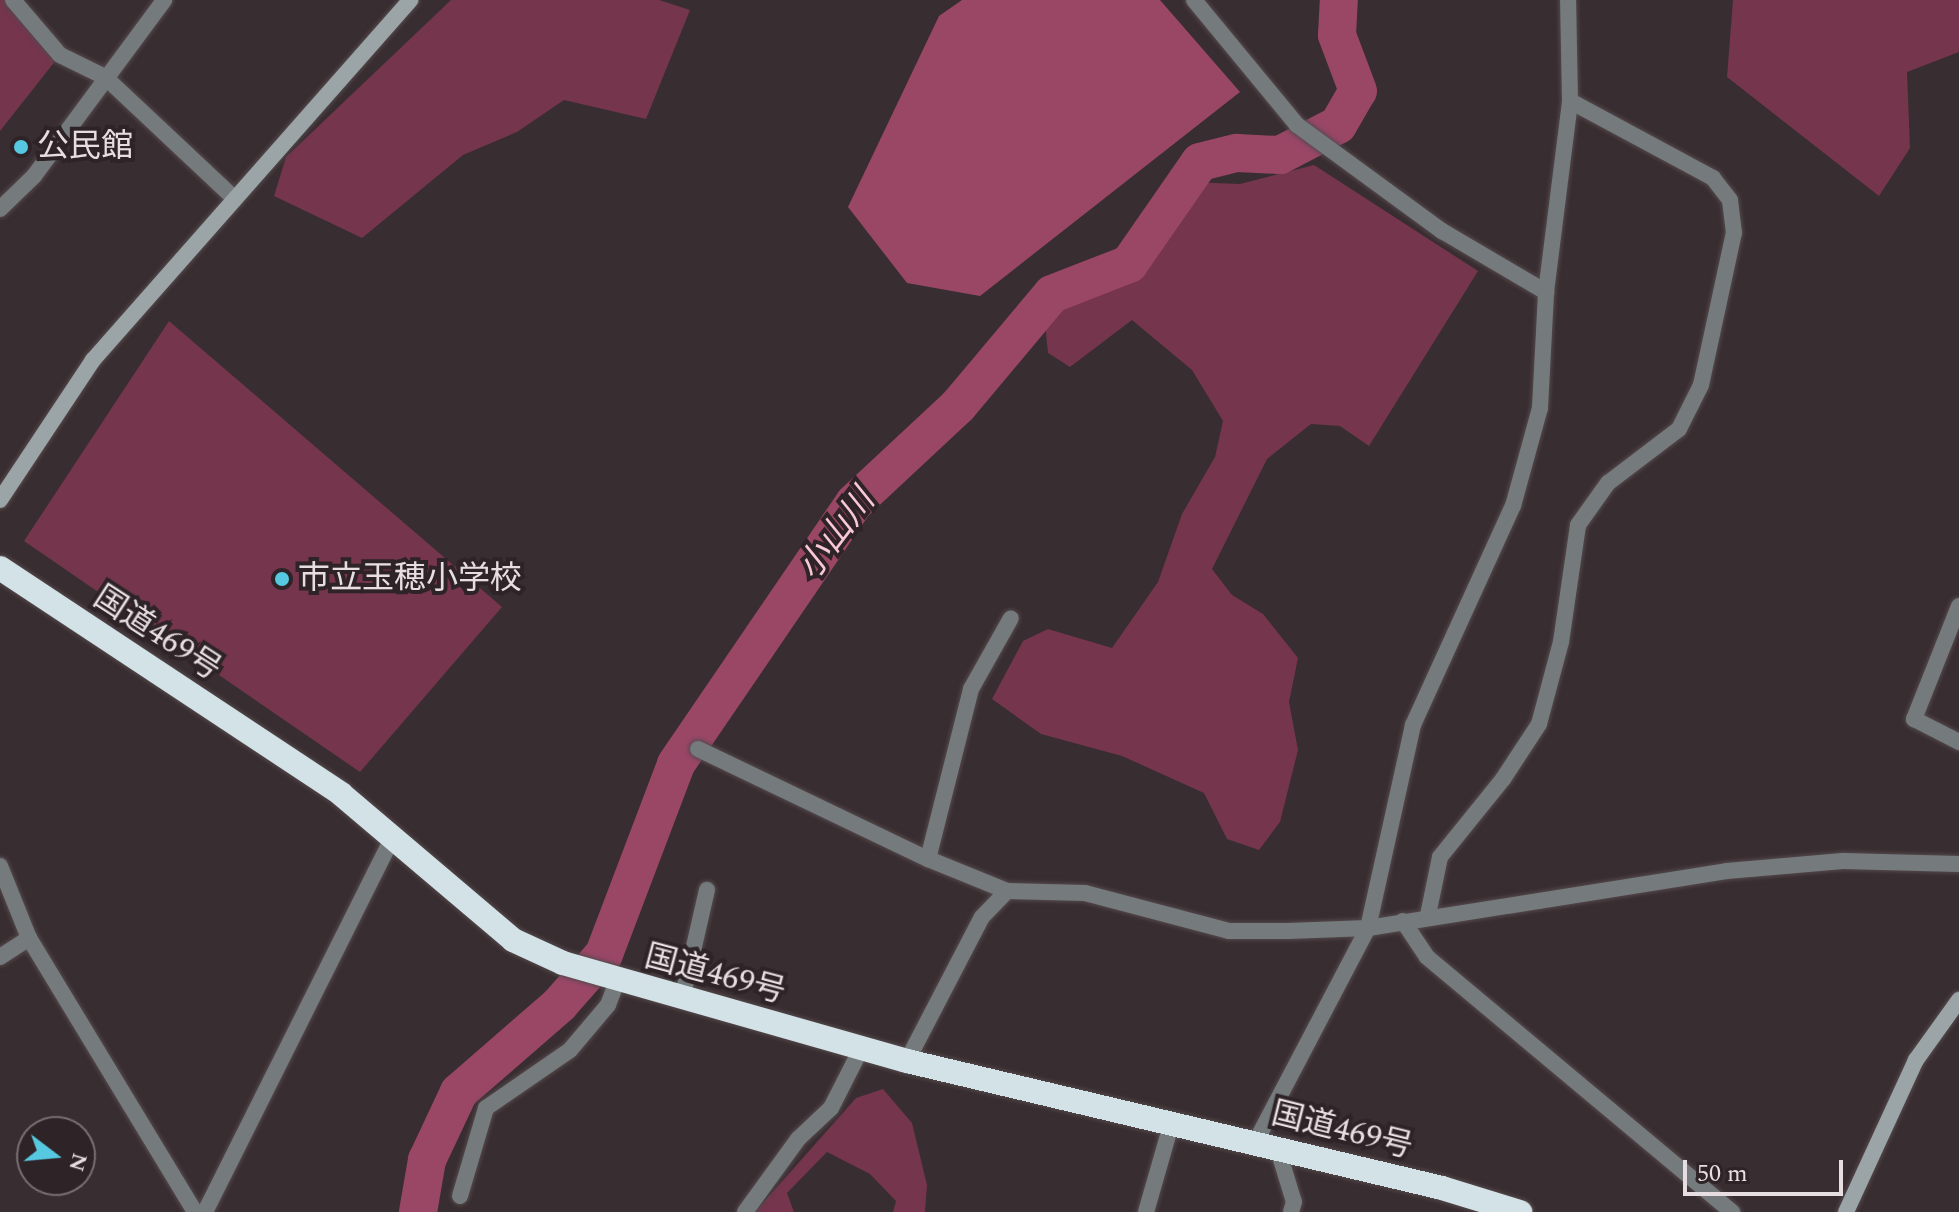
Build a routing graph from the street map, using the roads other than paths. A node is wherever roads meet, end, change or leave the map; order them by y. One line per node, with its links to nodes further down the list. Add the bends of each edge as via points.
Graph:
1 (13, 0): 6 (street, via 60,55)
2 (164, 0): 6 (street)
3 (410, 0): 8 (street)
4 (1194, 0): 10 (street, via 1301,128 1442,231)
5 (1568, 0): 7 (street)
6 (105, 77): 8 (street); 9 (street, via 34,176)
7 (1570, 101): 10 (street); 23 (street, via 1713,178 1730,200 1734,233 1701,385 1679,429 1608,483 1578,525 1561,642 1539,724 1440,857)
8 (234, 198): 11 (street, via 93,360)
9 (0, 209)
10 (1546, 292): 25 (street, via 1540,408 1513,506 1413,725)
11 (0, 500)
12 (0, 568): 17 (highway, 国道469号, via 341,794)
13 (1959, 606): 15 (street, via 1914,719)
14 (1011, 618): 18 (street, via 971,689)
15 (1959, 742)
16 (698, 749): 18 (street)
17 (394, 835): 28 (highway, 国道469号, via 513,940); 38 (street)
18 (928, 859): 22 (street)
19 (1959, 864): 23 (street, via 1843,861 1727,871)
20 (0, 866): 26 (street)
21 (707, 890): 29 (street)
22 (1007, 891): 25 (street, via 1085,893 1229,931); 32 (street, via 982,917)
23 (1428, 915): 24 (street)
24 (1403, 921): 25 (street); 43 (street, via 1427,957)
25 (1368, 928): 34 (street)
26 (29, 938): 27 (street); 37 (street)
27 (0, 957)
28 (610, 979): 29 (highway, 国道469号); 36 (street, via 608,1005 570,1050 486,1108)
29 (682, 999): 31 (highway, 国道469号)
30 (1959, 1000): 44 (street, via 1916,1060)
31 (861, 1049): 32 (highway, 国道469号); 39 (street, via 831,1108 798,1139)
32 (907, 1061): 33 (highway, 国道469号)
33 (1171, 1125): 34 (highway, 国道469号); 40 (street)
34 (1255, 1143): 35 (highway, 国道469号)
35 (1279, 1153): 41 (street, via 1294,1202); 42 (highway, 国道469号, via 1442,1188)
36 (460, 1196)
37 (195, 1212)
38 (205, 1212)
39 (745, 1212)
40 (1146, 1212)
41 (1291, 1212)
42 (1520, 1212)
43 (1732, 1212)
44 (1846, 1212)

